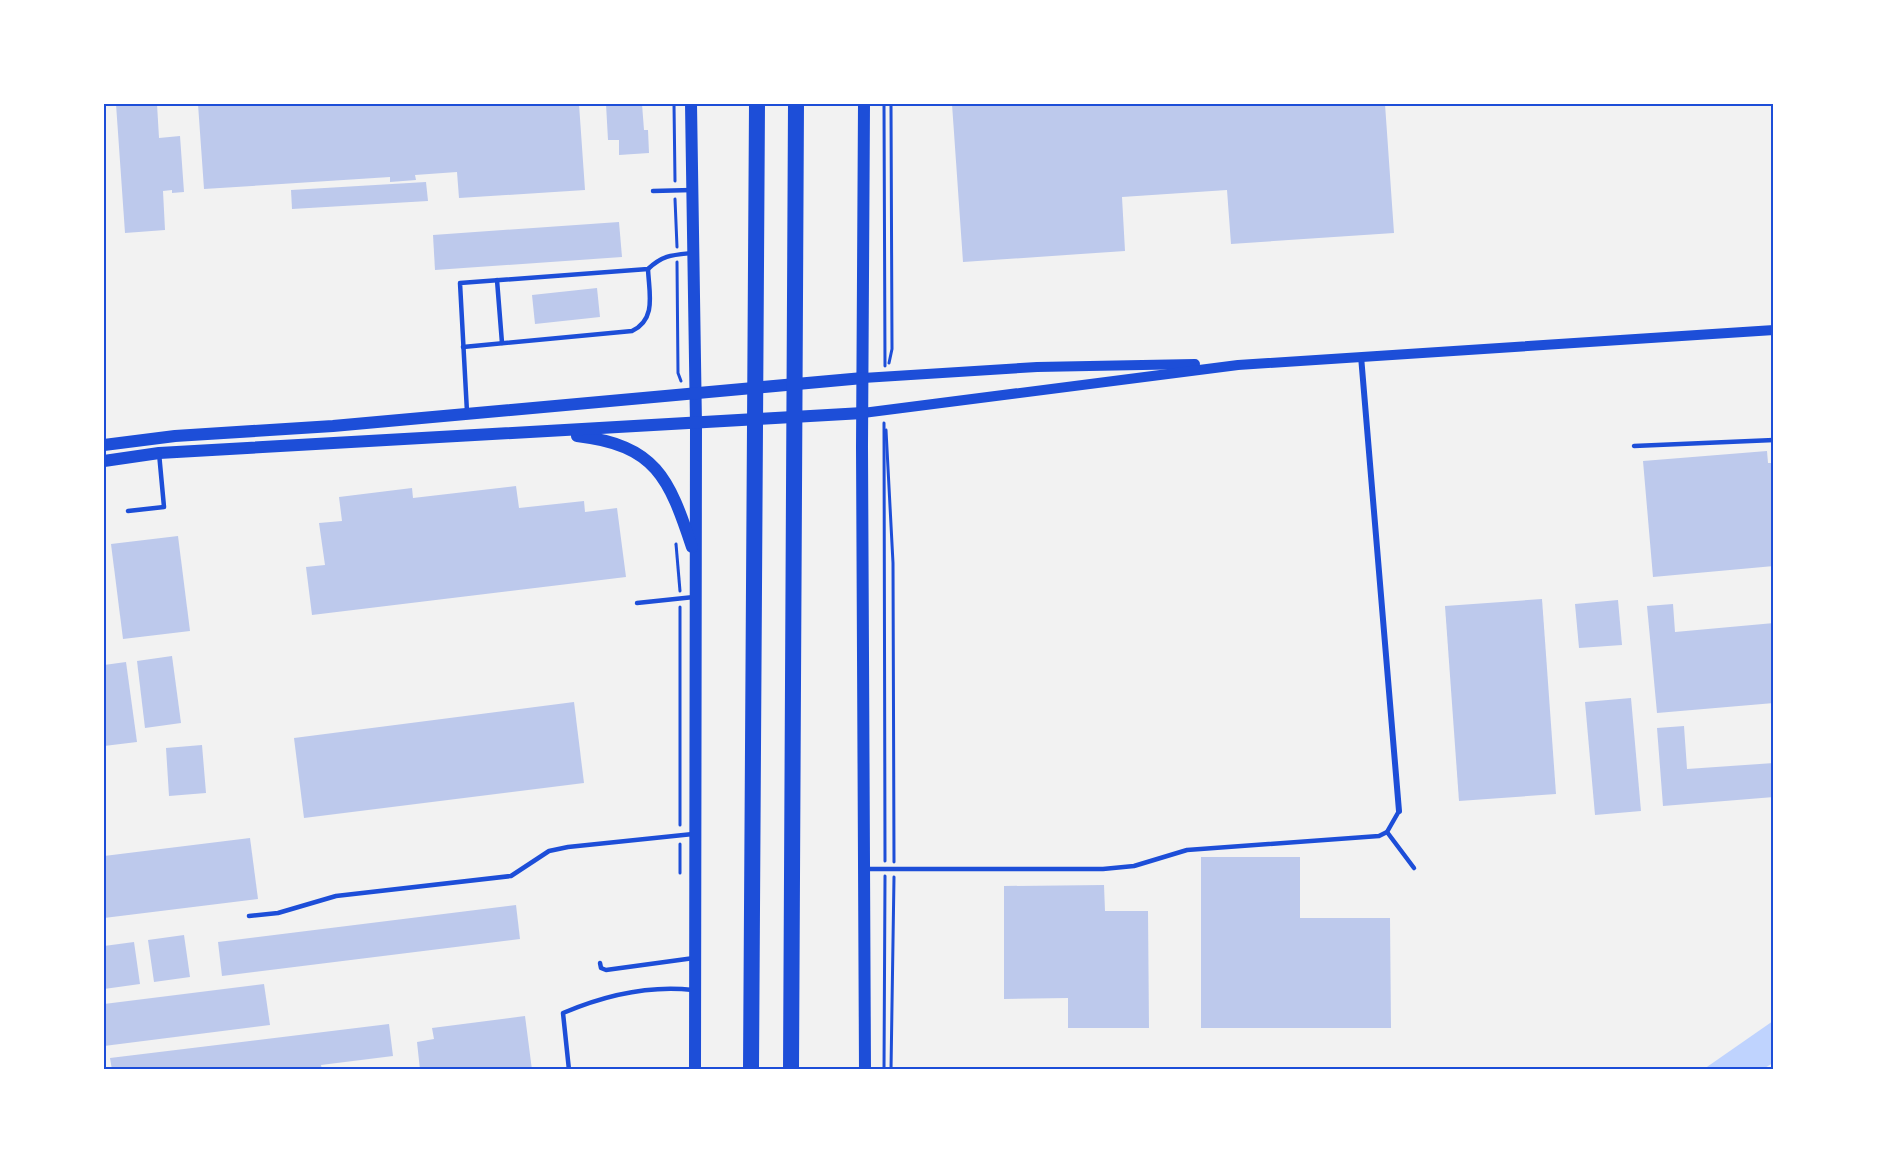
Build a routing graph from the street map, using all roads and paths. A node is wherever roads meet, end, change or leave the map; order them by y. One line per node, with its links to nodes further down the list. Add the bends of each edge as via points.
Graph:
1 (691, 104): 7 (main road)
2 (757, 104): 51 (highway)
3 (796, 104): 52 (highway)
4 (864, 104): 18 (main road)
5 (884, 104): 17 (path)
6 (891, 104): 17 (path, via 892,349)
7 (692, 190): 8 (lane); 9 (main road)
8 (653, 191)
9 (693, 253): 10 (lane, via 666,256); 19 (main road)
10 (648, 269): 11 (lane); 13 (lane, via 651,311 632,331)
11 (498, 280): 13 (lane); 14 (lane, via 460,283)
12 (1773, 330): 15 (street)
13 (502, 343): 14 (lane)
14 (463, 347): 21 (lane)
15 (1361, 356): 16 (street); 36 (street)
16 (1238, 365): 17 (street, via 1071,366); 20 (street)
17 (885, 377): 18 (street)
18 (862, 378): 19 (main road); 22 (main road)
19 (696, 393): 21 (main road); 23 (main road)
20 (884, 411): 22 (street); 42 (path); 43 (path, via 893,563)
21 (466, 412): 26 (main road, via 333,426 175,436)
22 (863, 413): 23 (main road); 41 (main road)
23 (696, 424): 24 (main road); 32 (main road)
24 (543, 432): 28 (main road); 31 (main road, via 590,438 643,456 668,483)
25 (1773, 440): 27 (lane)
26 (104, 446)
27 (1634, 446)
28 (159, 453): 29 (main road); 30 (lane, via 165,507)
29 (104, 461)
30 (128, 511)
31 (681, 514): 32 (main road); 34 (path, via 674,527)
32 (696, 559): 33 (main road)
33 (696, 597): 34 (lane); 38 (main road)
34 (680, 599): 35 (lane); 39 (path)
35 (637, 603)
36 (1399, 811): 37 (lane)
37 (1388, 831): 40 (lane); 43 (lane, via 1370,837 1187,850 1134,866 1103,869)
38 (696, 834): 39 (lane); 46 (main road)
39 (680, 835): 44 (path); 45 (lane, via 549,851 512,876 336,896 278,913)
40 (1413, 868)
41 (864, 869): 42 (lane); 53 (main road)
42 (885, 869): 43 (lane); 54 (path)
43 (894, 869): 55 (path)
44 (680, 880)
45 (249, 916)
46 (695, 958): 47 (lane, via 606,970); 48 (main road)
47 (600, 963)
48 (695, 991): 49 (lane, via 629,993 563,1014); 50 (main road)
49 (569, 1070)
50 (695, 1070)
51 (751, 1070)
52 (791, 1070)
53 (865, 1070)
54 (884, 1070)
55 (891, 1070)

